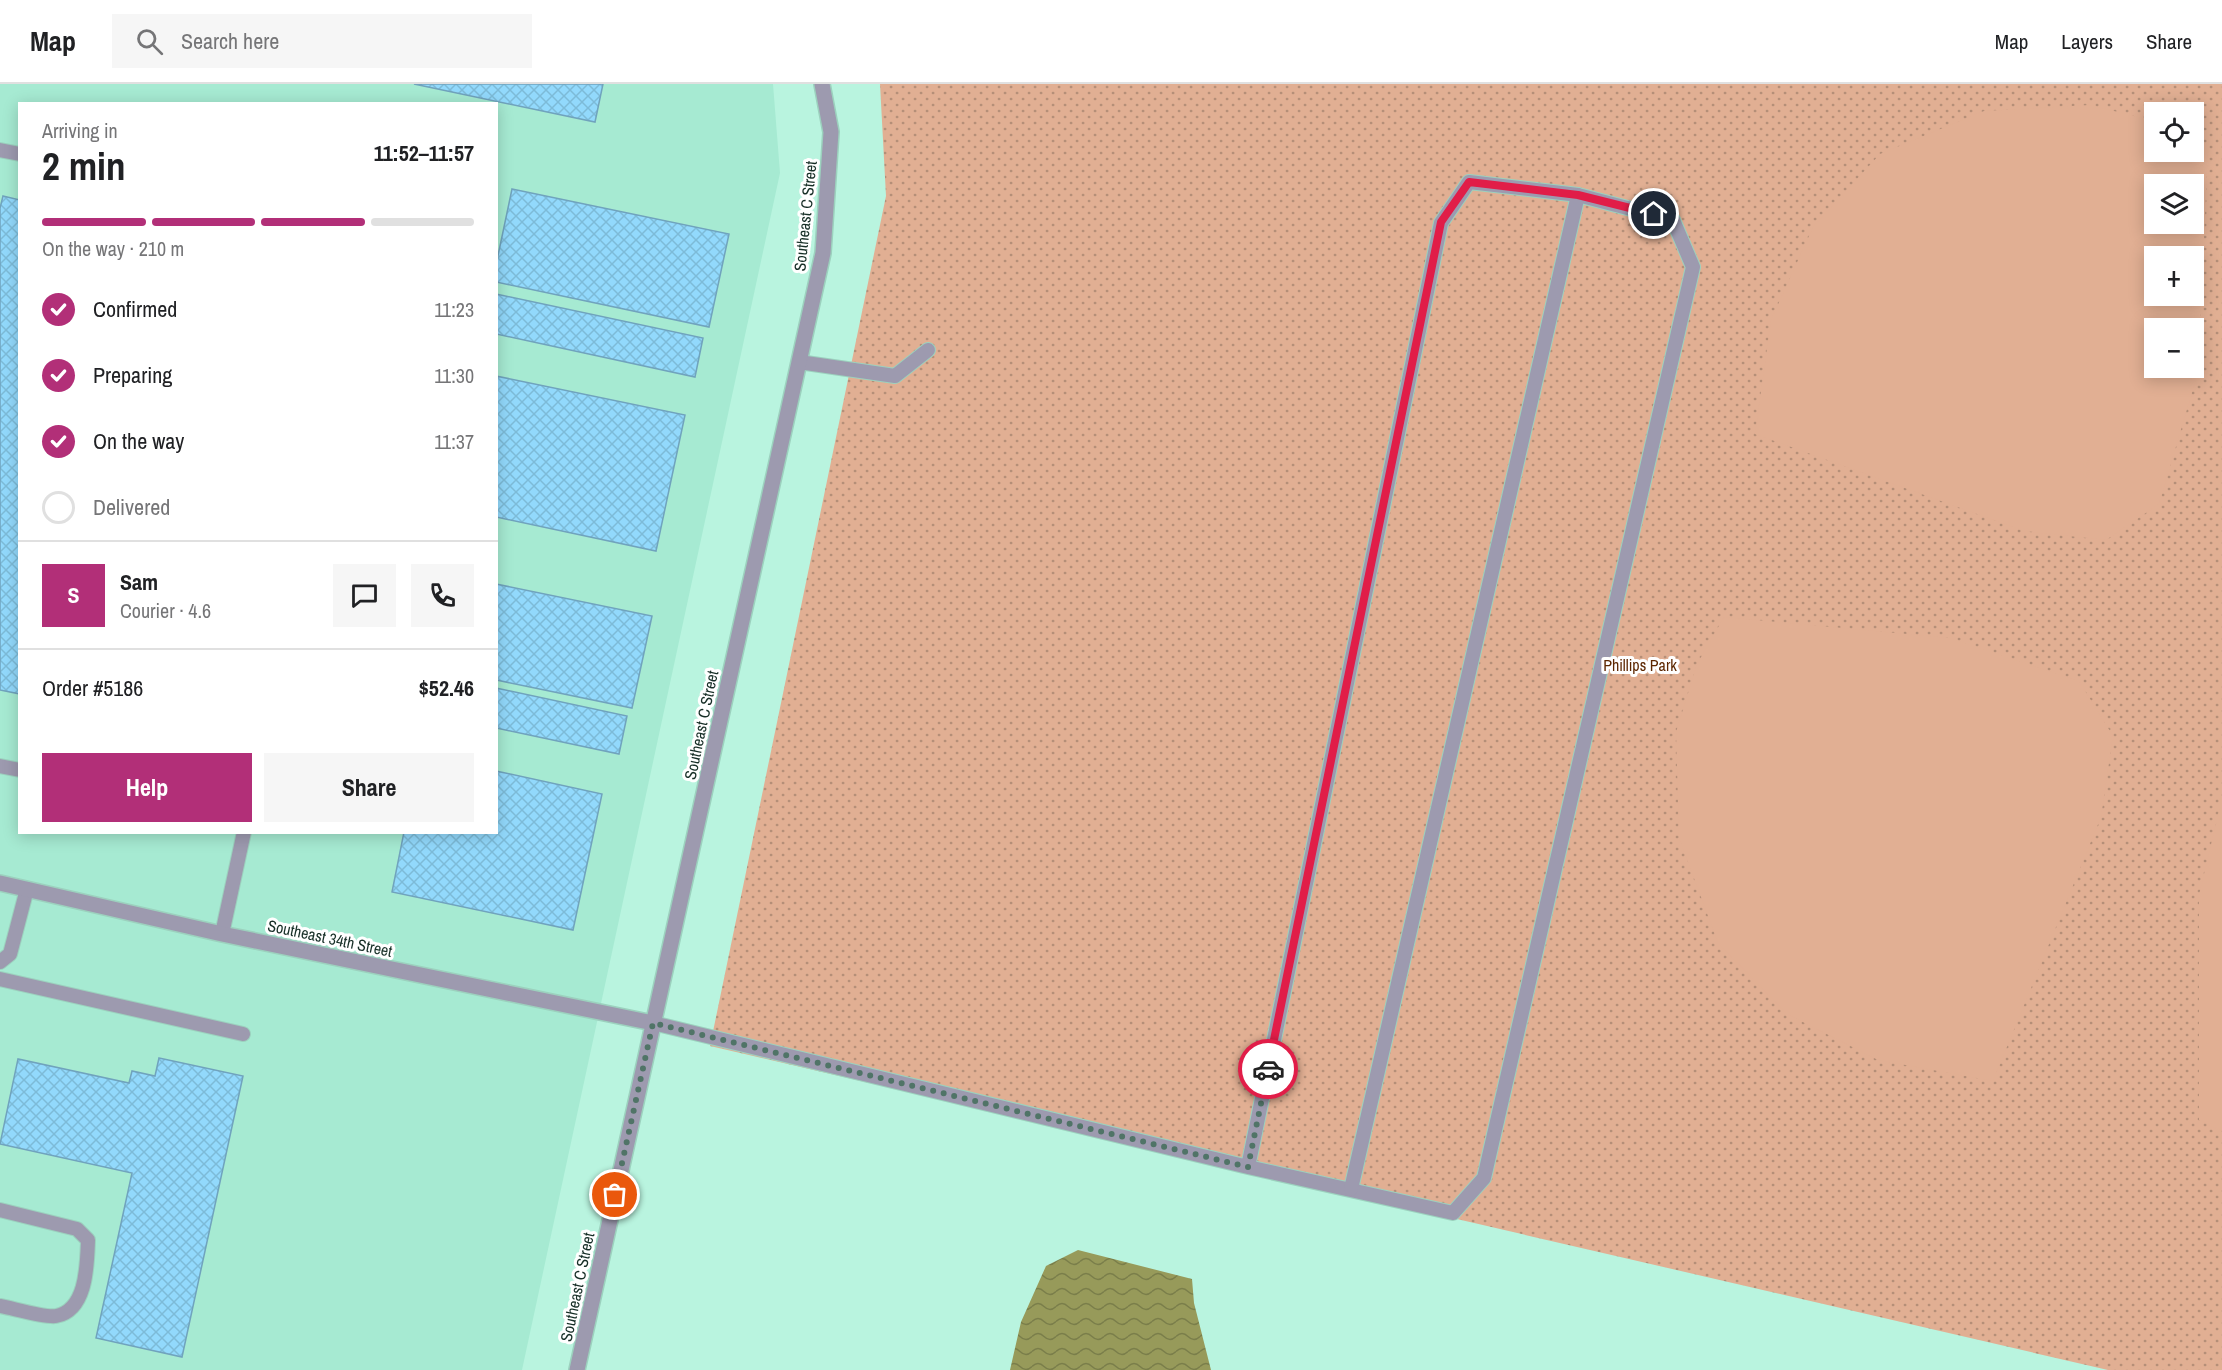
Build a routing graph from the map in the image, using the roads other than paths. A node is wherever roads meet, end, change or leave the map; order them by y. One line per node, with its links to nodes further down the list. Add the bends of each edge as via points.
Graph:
1 (822, 84): 6 (street, Southeast C Street, via 831,132 823,253)
2 (0, 150): 3 (lane)
3 (18, 154)
4 (1578, 195): 17 (lane, via 1469,182 1441,222); 18 (lane); 18 (lane, via 1673,220 1693,267 1691,279 1484,1178 1453,1213)
5 (928, 350): 6 (lane, via 895,376)
6 (799, 362): 15 (street, Southeast C Street)
7 (0, 766): 8 (lane)
8 (18, 770)
9 (244, 834): 12 (lane)
10 (0, 883): 11 (street, Southeast 34th Street)
11 (27, 889): 12 (street, Southeast 34th Street); 13 (lane, via 10,954)
12 (222, 934): 15 (street, Southeast 34th Street)
13 (0, 962)
14 (0, 979): 16 (lane)
15 (653, 1023): 17 (lane); 21 (street, Southeast C Street)
16 (243, 1034)
17 (1248, 1167): 18 (lane)
18 (1351, 1189)
19 (0, 1210): 20 (lane, via 77,1229 88,1240 80,1298 68,1312 54,1317)
20 (0, 1306)
21 (577, 1370)

